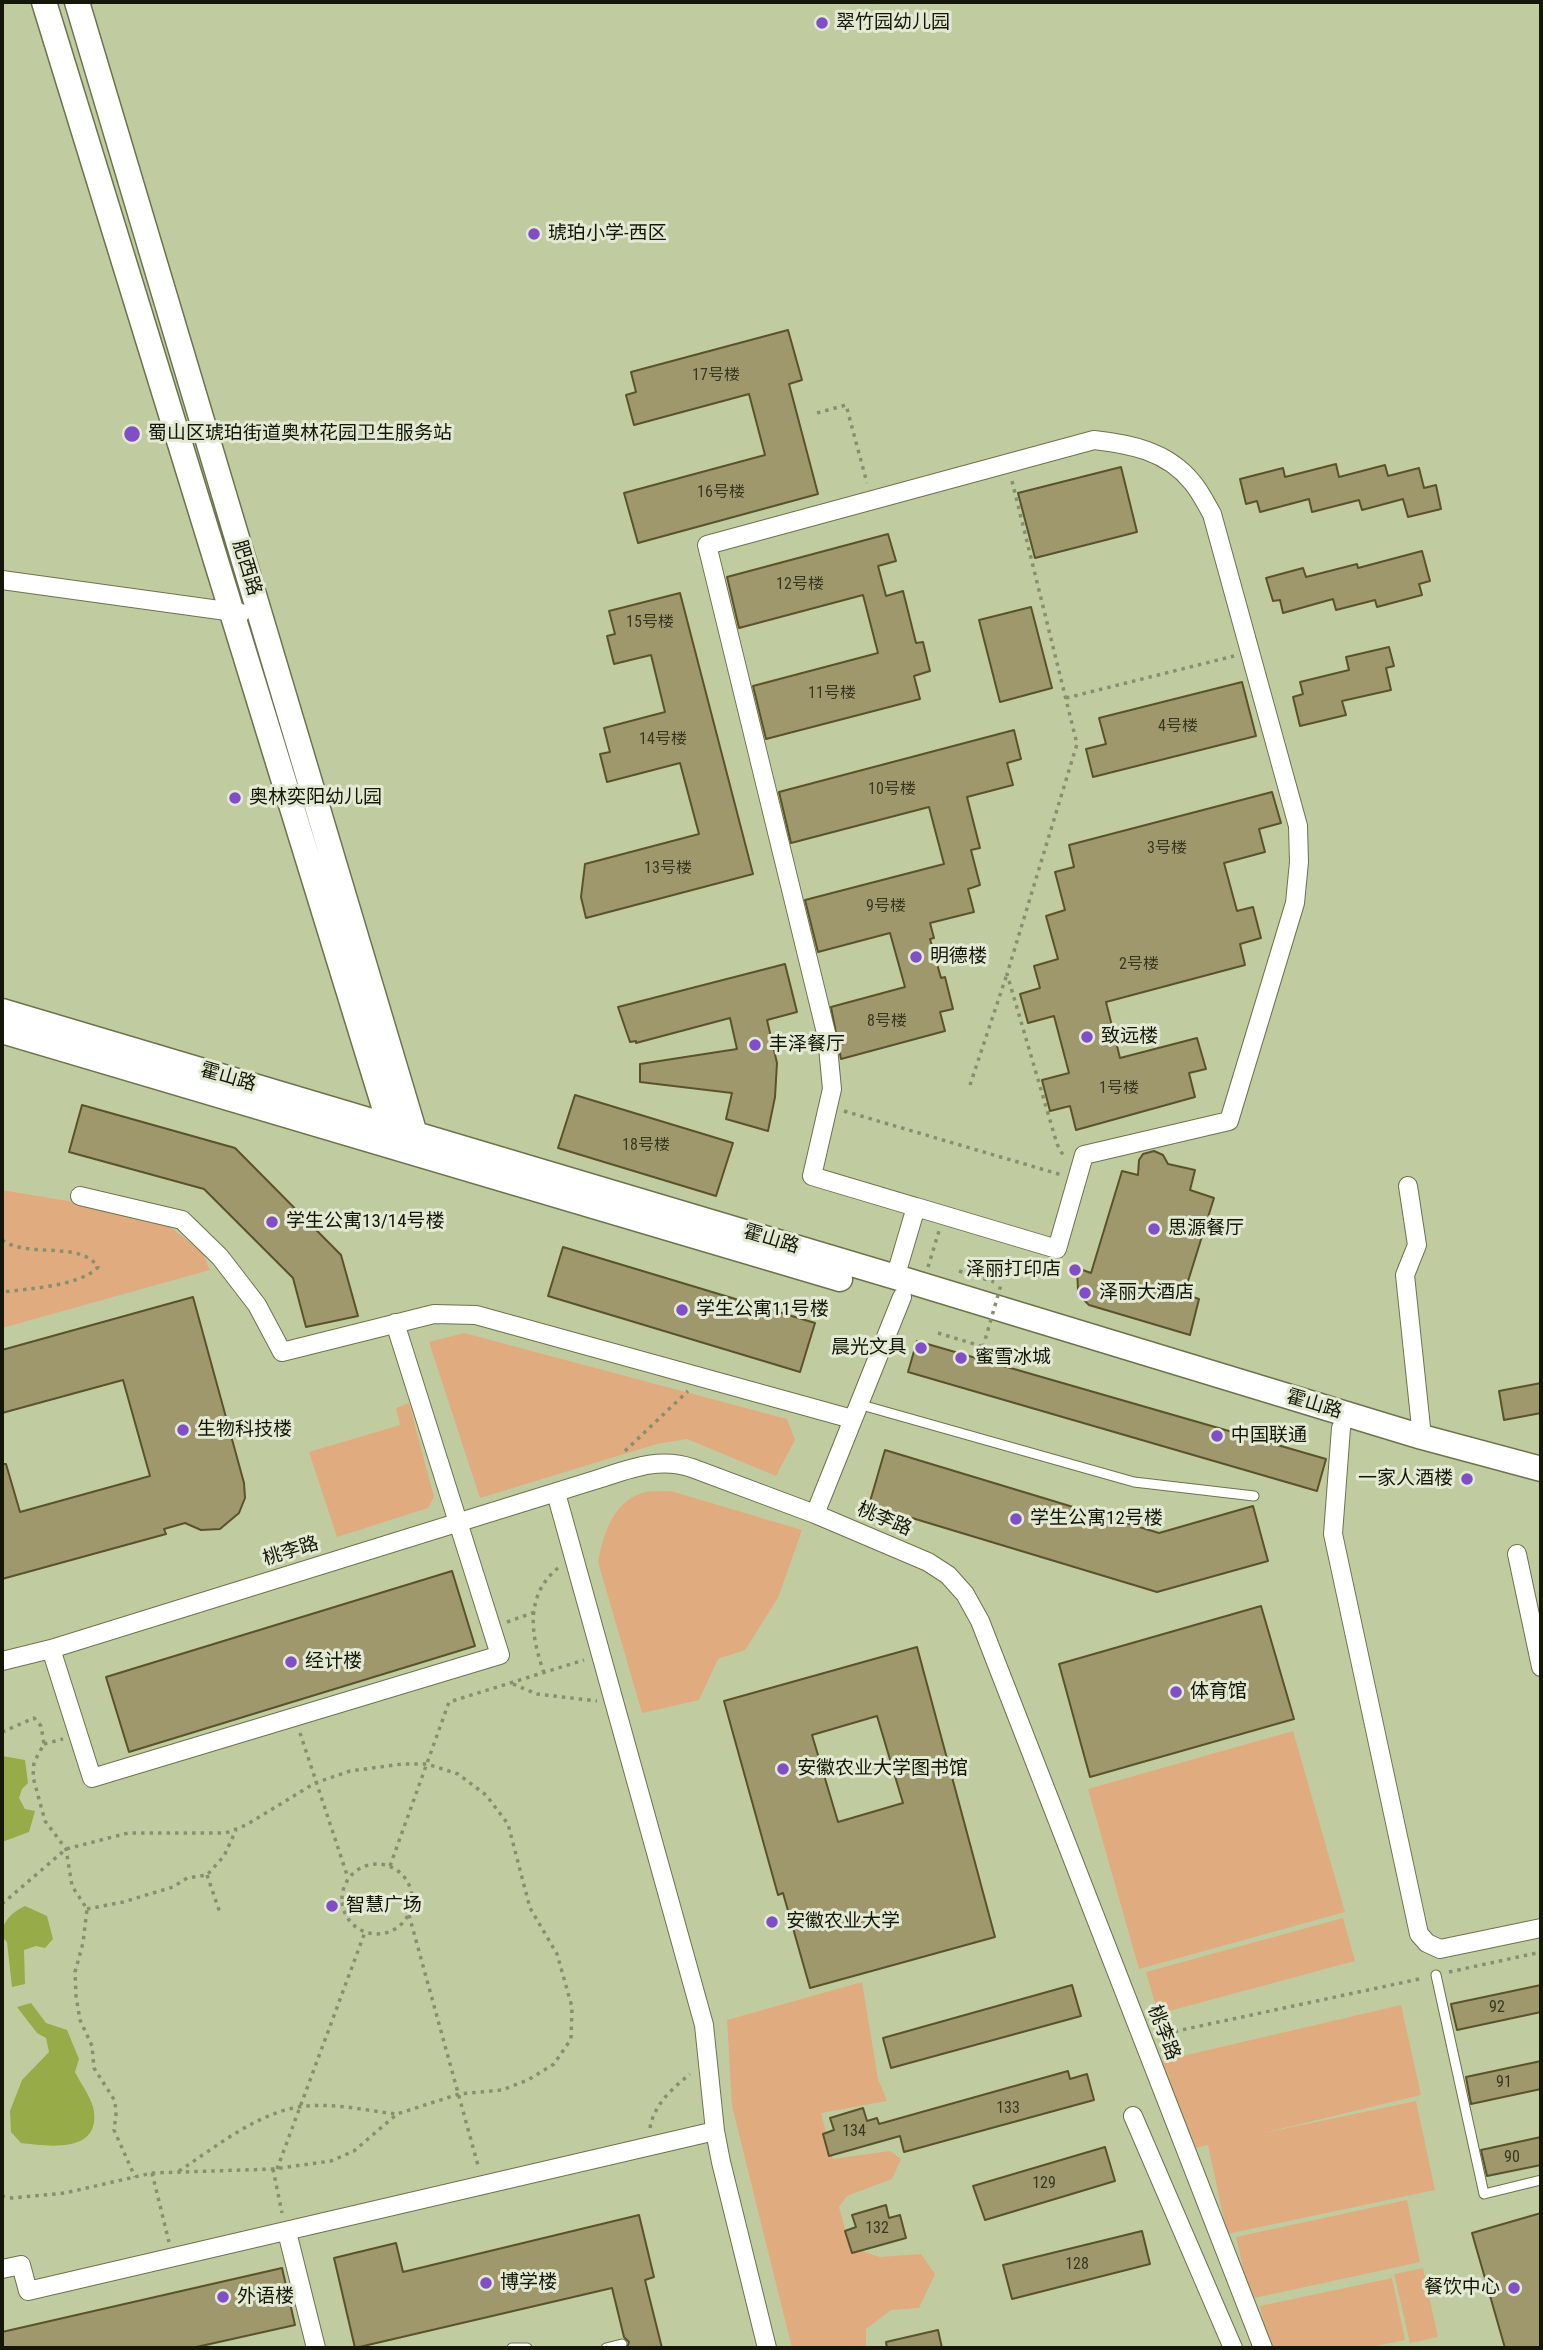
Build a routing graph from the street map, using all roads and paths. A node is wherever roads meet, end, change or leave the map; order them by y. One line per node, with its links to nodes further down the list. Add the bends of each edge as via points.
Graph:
1 (44, 2): 7 (main road, 肥西路)
2 (77, 2): 8 (main road, 肥西路)
3 (817, 413): 5 (path, via 846,405)
4 (1007, 463): 5 (street); 9 (street, via 1094,440 1132,445 1165,459 1191,481 1212,514); 10 (path)
5 (871, 500): 15 (street, via 707,545 827,1037 832,1073)
6 (2, 580): 7 (street)
7 (232, 611): 8 (street); 16 (main road, 肥西路)
8 (260, 615): 17 (main road, 肥西路)
9 (1250, 652): 10 (path); 18 (street, via 1298,825 1299,862 1295,903 1229,1121 1084,1155)
10 (1066, 698): 11 (path, via 1077,744)
11 (1007, 974): 14 (path); 18 (path, via 1057,1144)
12 (2, 1011): 16 (main road, 霍山路)
13 (2, 1031): 25 (main road, 霍山路)
14 (970, 1085)
15 (829, 1106): 18 (path); 21 (street, via 812,1176)
16 (390, 1126): 17 (main road, 霍山路)
17 (415, 1134): 25 (main road, 霍山路)
18 (1077, 1180): 22 (street, via 1058,1249)
19 (1408, 1186): 34 (street, via 1417,1245 1405,1275)
20 (80, 1196): 27 (street, via 182,1220 220,1257 257,1305 282,1352)
21 (916, 1206): 22 (street); 25 (street)
22 (944, 1214): 25 (path)
23 (2, 1240): 26 (path, via 30,1251 68,1251 93,1259 98,1267 49,1287)
24 (959, 1270): 29 (path, bridge, via 1002,1285)
25 (906, 1287): 32 (street); 33 (main road, 霍山路); 34 (main road, 霍山路)
26 (2, 1292)
27 (396, 1323): 31 (street, via 434,1314 476,1315); 41 (street)
28 (938, 1333): 29 (path)
29 (983, 1347): 30 (path)
30 (1027, 1360)
31 (702, 1378): 32 (street); 35 (path)
32 (855, 1411): 39 (lane, via 1134,1482); 40 (street)
33 (1341, 1428): 37 (main road, 霍山路); 66 (street, via 1333,1534 1419,1934 1440,1949)
34 (1422, 1437): 36 (main road, 霍山路)
35 (624, 1452)
36 (1541, 1469)
37 (1541, 1486)
38 (556, 1493): 40 (street, 桃李路, via 669,1462); 41 (street, 桃李路); 43 (street)
39 (1254, 1496)
40 (815, 1514): 70 (street, 桃李路, via 928,1562 965,1594 980,1621)
41 (457, 1523): 45 (street); 46 (street, 桃李路)
42 (1517, 1553): 49 (street)
43 (573, 1556): 44 (path, via 546,1578); 47 (street)
44 (535, 1612): 45 (path); 50 (path, via 534,1642)
45 (491, 1627): 53 (street, via 500,1655)
46 (51, 1649): 48 (street, 桃李路); 53 (street, via 92,1779)
47 (601, 1655): 50 (path); 52 (street)
48 (2, 1661)
49 (1541, 1667)
50 (544, 1673): 51 (path)
51 (511, 1683): 52 (path, via 537,1694); 55 (path, via 449,1702)
52 (614, 1702): 71 (street, via 704,2025)
53 (295, 1717): 56 (path)
54 (2, 1732): 58 (path, via 34,1718 41,1726 44,1744 34,1762 33,1777 45,1821)
55 (427, 1764): 56 (path, via 350,1771); 59 (path); 72 (path, via 458,1774 486,1795 508,1824 530,1908 557,1954 572,2007 571,2039 554,2064 502,2090)
56 (315, 1783): 57 (path); 61 (path)
57 (237, 1829): 58 (path, via 226,1833 128,1833); 60 (path, via 224,1856)
58 (66, 1849): 62 (path); 63 (path, via 72,1886)
59 (390, 1866): 61 (path, via 367,1866); 65 (path, via 412,1892)
60 (207, 1875): 63 (path); 64 (path)
61 (348, 1879): 67 (path, via 342,1901 345,1912 350,1922)
62 (2, 1904)
63 (87, 1909): 81 (path, via 75,1972 80,2020 92,2046 93,2068 115,2101 114,2130)
64 (220, 1913)
65 (409, 1915): 67 (path, via 393,1931); 72 (path)
66 (1541, 1927)
67 (365, 1932): 73 (path)
68 (1541, 1952): 69 (path)
69 (1436, 1975): 70 (path); 82 (lane, via 1484,2194)
70 (1143, 2039): 95 (street, 桃李路)
71 (708, 2060): 76 (street); 77 (path, via 659,2105)
72 (459, 2094): 74 (path); 83 (path)
73 (300, 2107): 74 (path); 78 (path); 79 (path, via 240,2131)
74 (397, 2114): 78 (path, via 343,2156)
75 (1133, 2116): 94 (street)
76 (715, 2131): 77 (street); 93 (street)
77 (647, 2147): 83 (street)
78 (275, 2169): 79 (path); 85 (path)
79 (178, 2172): 80 (path)
80 (152, 2173): 81 (path); 86 (path)
81 (135, 2177): 84 (path, via 65,2193)
82 (1541, 2180)
83 (484, 2185): 85 (street)
84 (2, 2196)
85 (287, 2232): 86 (street); 89 (street)
86 (172, 2258): 87 (street, via 28,2291 21,2265)
87 (2, 2269)
88 (622, 2344): 92 (lane)
89 (316, 2348)
90 (512, 2348): 91 (lane)
91 (527, 2348)
92 (606, 2348)
93 (767, 2348)
94 (1233, 2348)
95 (1263, 2348)

